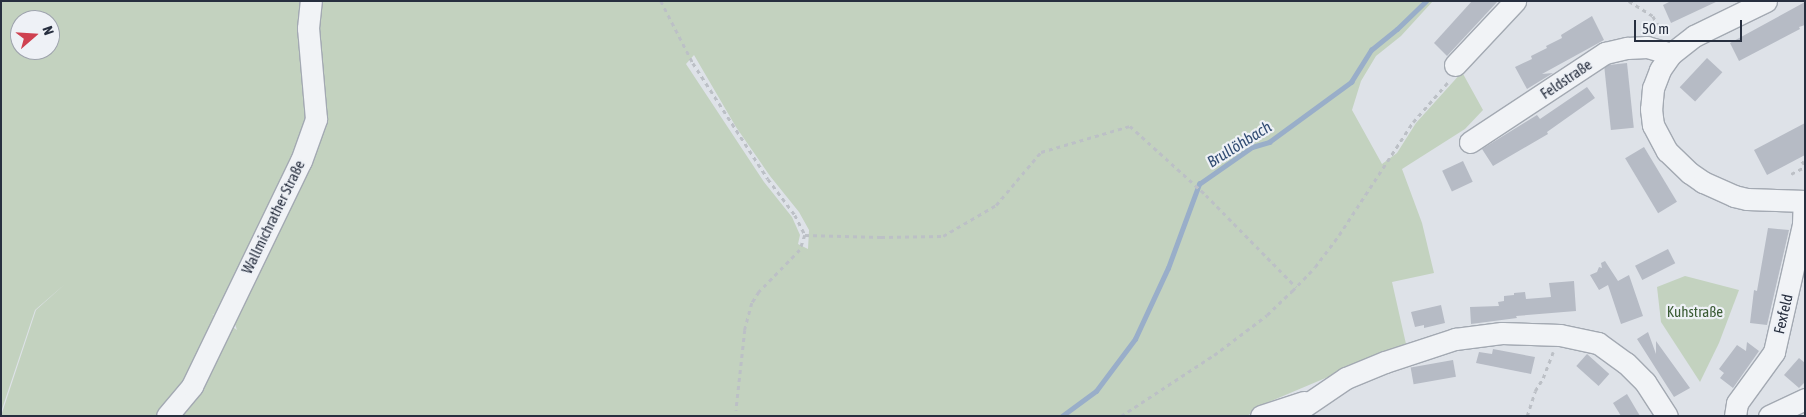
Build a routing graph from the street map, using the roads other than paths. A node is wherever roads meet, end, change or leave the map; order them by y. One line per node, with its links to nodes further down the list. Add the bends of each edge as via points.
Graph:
1 (311, 1): 10 (street, Wallmichrather Straße, via 308,28 316,119 313,128 301,161 192,386)
2 (1515, 1): 5 (street)
3 (1766, 1): 4 (street, via 1694,36)
4 (1671, 54): 6 (street, Feldstraße, via 1647,47 1605,53); 7 (street, via 1653,88 1651,110 1659,139 1678,162 1703,182 1734,196 1763,201)
5 (1455, 65)
6 (1470, 142)
7 (1804, 201): 14 (street, Fexfeld, via 1803,224 1774,352 1737,404)
8 (1319, 397): 11 (street); 12 (street); 13 (street, via 1354,375 1455,339 1502,333 1560,334 1598,342 1626,363 1645,382)
9 (1805, 400): 15 (street)
10 (167, 416)
11 (1261, 416)
12 (1290, 416)
13 (1667, 416)
14 (1735, 416)
15 (1769, 416)

